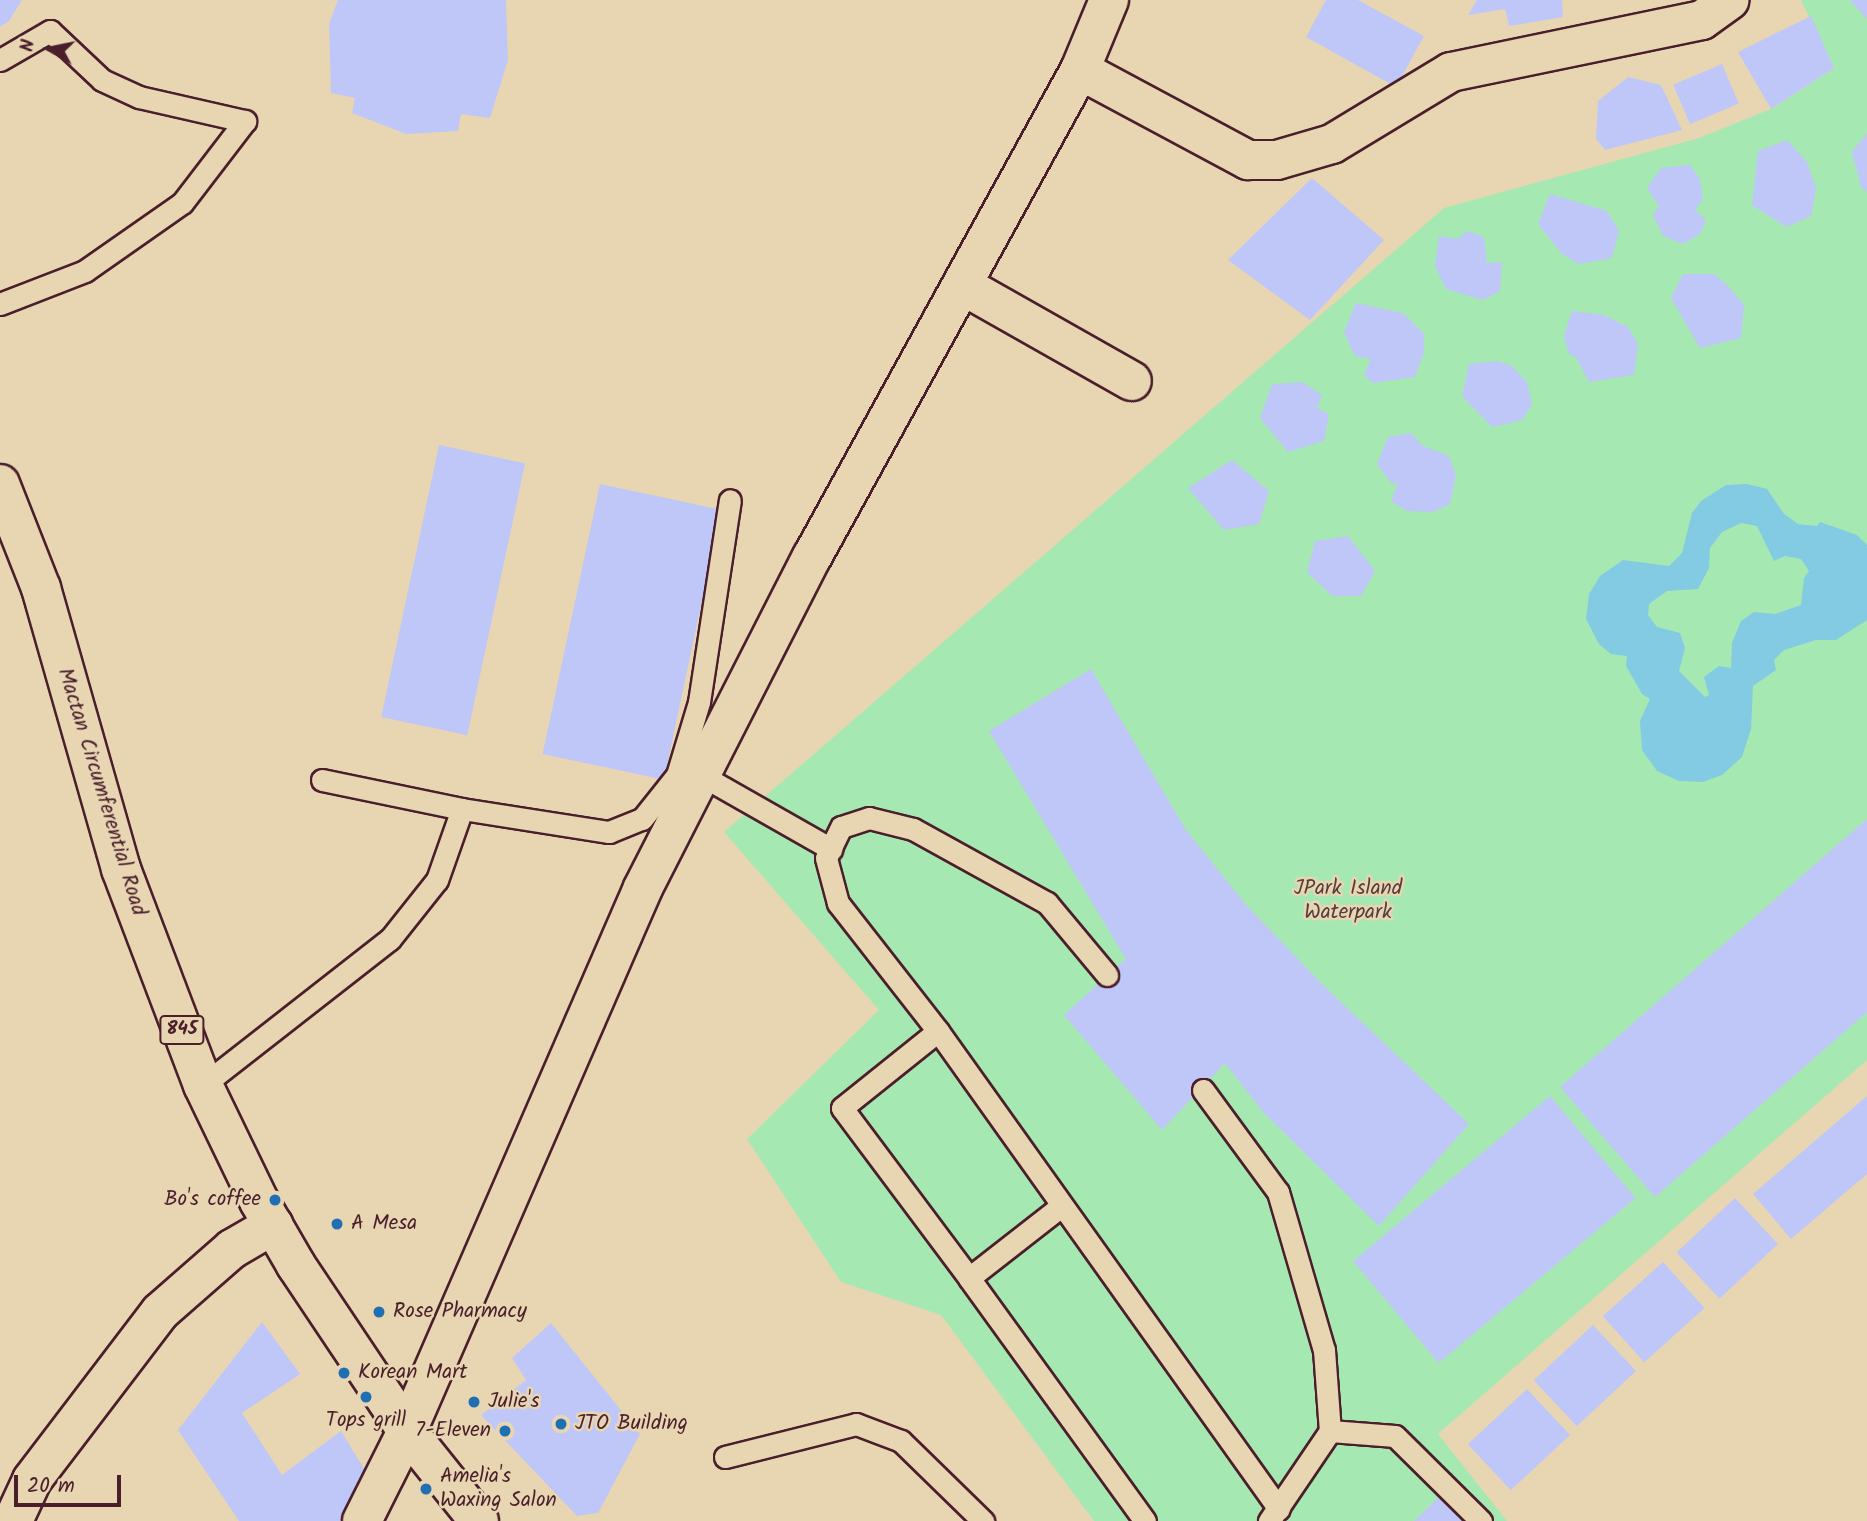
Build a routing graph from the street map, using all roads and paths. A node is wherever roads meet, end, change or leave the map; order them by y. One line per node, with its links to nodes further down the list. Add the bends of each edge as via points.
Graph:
1 (1109, 0): 4 (street)
2 (1730, 0): 4 (street, via 1702,20 1451,72 1332,144 1277,160 1248,160)
3 (0, 60): 6 (lane, via 50,31 102,80 205,115 245,121 182,203 85,271)
4 (1080, 70): 5 (street)
5 (962, 285): 7 (street); 10 (street, via 812,557)
6 (0, 304)
7 (1132, 380)
8 (0, 487): 16 (street, Mactan Circumferential Road / 845, via 41,588 121,869)
9 (730, 500): 12 (lane, via 699,702 677,775 642,819 609,832)
10 (701, 775): 13 (lane); 21 (street, via 643,888)
11 (322, 780): 12 (lane)
12 (463, 809): 16 (lane, via 438,880 390,939)
13 (831, 849): 14 (lane, via 841,827 869,818 913,829 1047,903); 15 (lane, via 826,859 838,903)
14 (1107, 975)
15 (938, 1031): 18 (lane); 20 (lane, via 842,1108)
16 (203, 1085): 19 (street, Mactan Circumferential Road / 845)
17 (1203, 1090): 22 (lane, via 1278,1192 1324,1350)
18 (1060, 1207): 20 (lane); 24 (lane)
19 (273, 1225): 21 (street, Mactan Circumferential Road / 845); 25 (street, via 232,1249 160,1312 32,1480)
20 (969, 1278): 29 (lane)
21 (407, 1431): 26 (street); 27 (street, Mactan Circumferential Road / 845)
22 (1330, 1431): 24 (lane); 30 (lane, via 1395,1436)
23 (725, 1457): 28 (lane, via 856,1424 901,1441)
24 (1274, 1515)
25 (13, 1521)
26 (362, 1521)
27 (479, 1521)
28 (983, 1521)
29 (1145, 1521)
30 (1481, 1521)

